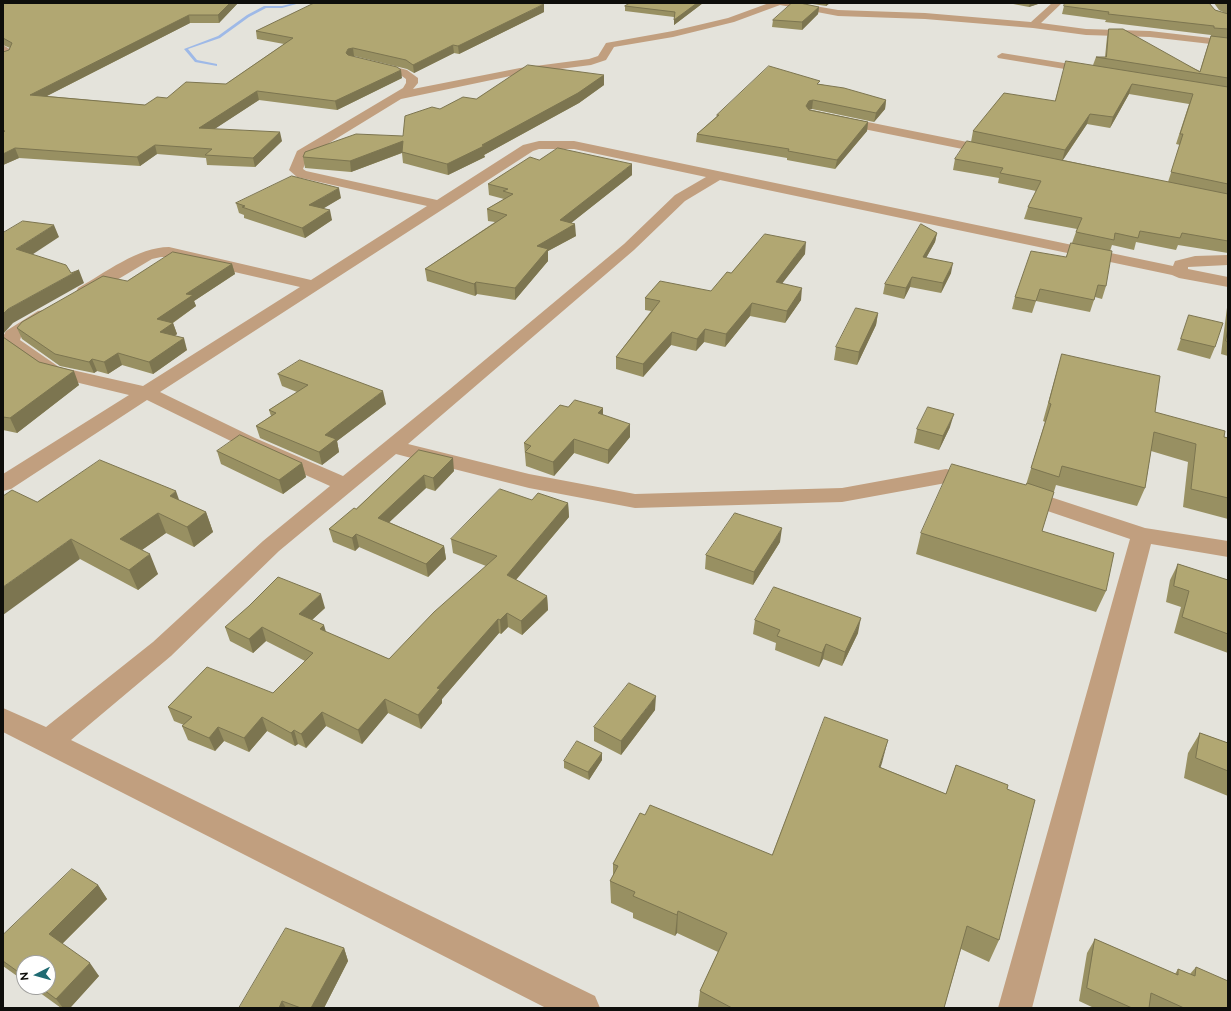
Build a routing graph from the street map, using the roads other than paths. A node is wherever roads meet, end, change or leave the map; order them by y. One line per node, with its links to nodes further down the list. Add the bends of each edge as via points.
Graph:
1 (777, 3): 11 (street, via 731,20 610,45 602,58 591,62 520,71)
2 (782, 3): 4 (street, via 838,13)
3 (1057, 3): 4 (street)
4 (1033, 24): 5 (street, via 1086,32 1150,34)
5 (1228, 43)
6 (3, 48): 8 (street, via 8,51)
7 (1002, 56): 10 (street)
8 (3, 58)
9 (361, 62): 11 (street, via 403,72 412,78 407,90)
10 (1103, 72)
11 (397, 96): 15 (street, via 302,154 296,170 302,174)
12 (827, 117): 13 (street, via 870,128)
13 (1005, 154)
14 (718, 175): 15 (street, via 574,145 539,145 528,148); 17 (street); 21 (street, via 680,198 629,247)
15 (440, 205): 19 (street)
16 (1228, 260): 17 (street, via 1181,264)
17 (1179, 273): 18 (street)
18 (1228, 282)
19 (313, 285): 20 (street); 20 (street, via 170,252 160,252 146,256 12,335 11,342 53,371)
20 (148, 393): 22 (street); 23 (street, via 248,442)
21 (392, 446): 23 (street); 24 (street, via 529,481 635,501 842,495 946,476 980,481)
22 (3, 484)
23 (345, 485): 27 (street, via 271,546 162,649)
24 (1142, 535): 25 (street); 29 (street)
25 (1228, 549)
26 (3, 718): 27 (street)
27 (48, 742): 28 (street)
28 (583, 1008)
29 (1015, 1008)

